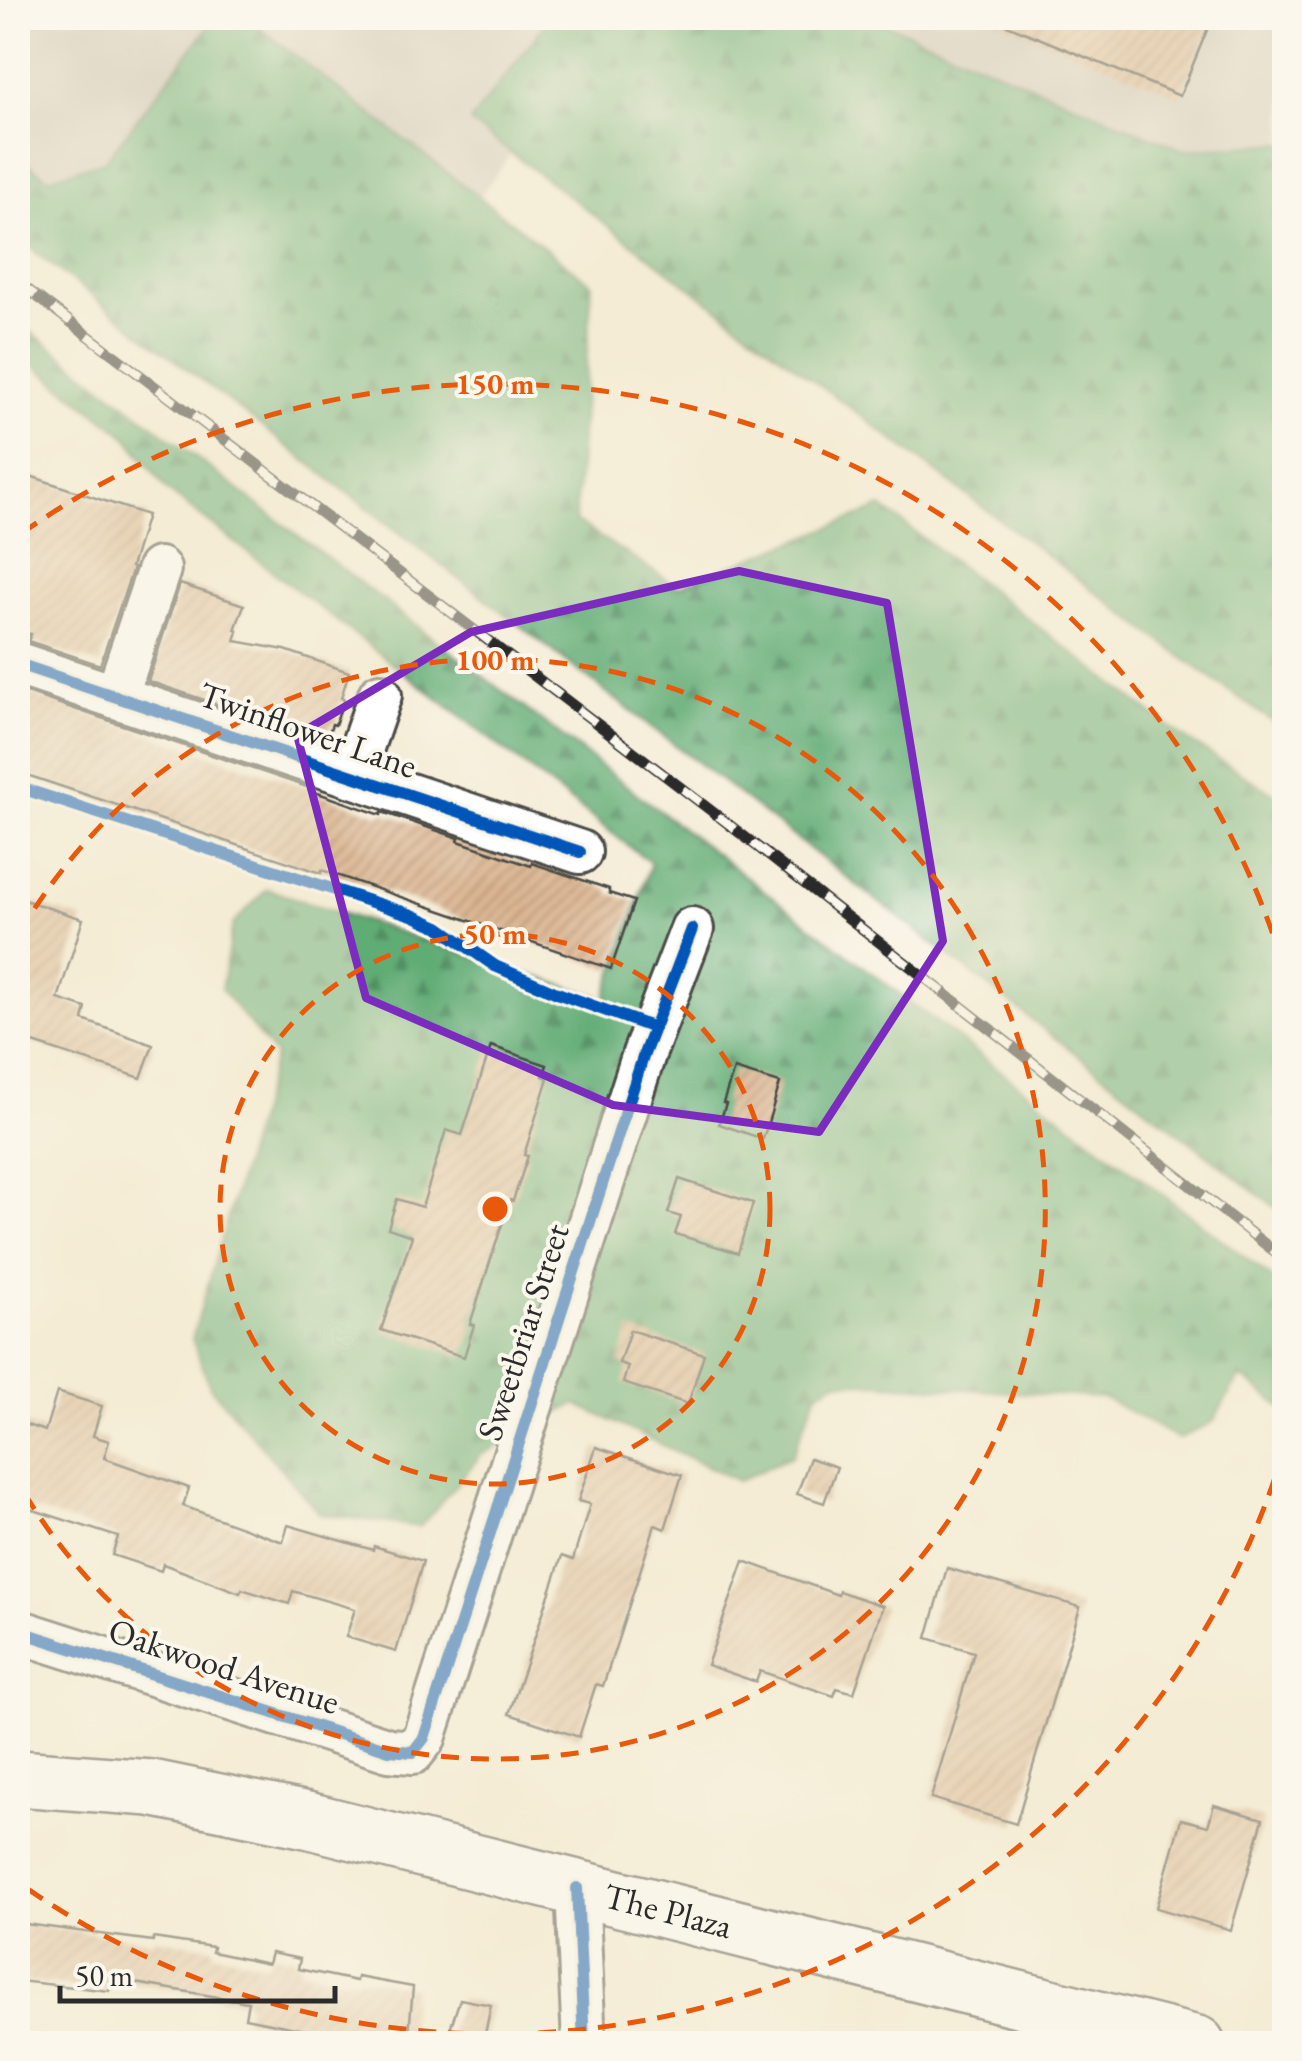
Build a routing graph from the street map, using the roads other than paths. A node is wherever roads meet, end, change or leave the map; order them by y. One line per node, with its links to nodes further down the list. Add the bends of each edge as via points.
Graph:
1 (159, 568): 4 (street)
2 (18, 664): 4 (street, Twinflower Lane)
3 (380, 695): 5 (street)
4 (116, 697): 5 (street, Twinflower Lane)
5 (352, 776): 6 (street, Twinflower Lane)
6 (580, 852)
7 (692, 930): 9 (street, Sweetbriar Street, via 644,1054 424,1738)
8 (18, 1631): 9 (street, Oakwood Avenue, via 382,1748)
9 (413, 1752)
10 (18, 1778): 11 (main road, The Plaza, via 151,1788)
11 (577, 1888): 12 (street); 13 (main road, The Plaza)
12 (584, 2044)
13 (1197, 2044)

